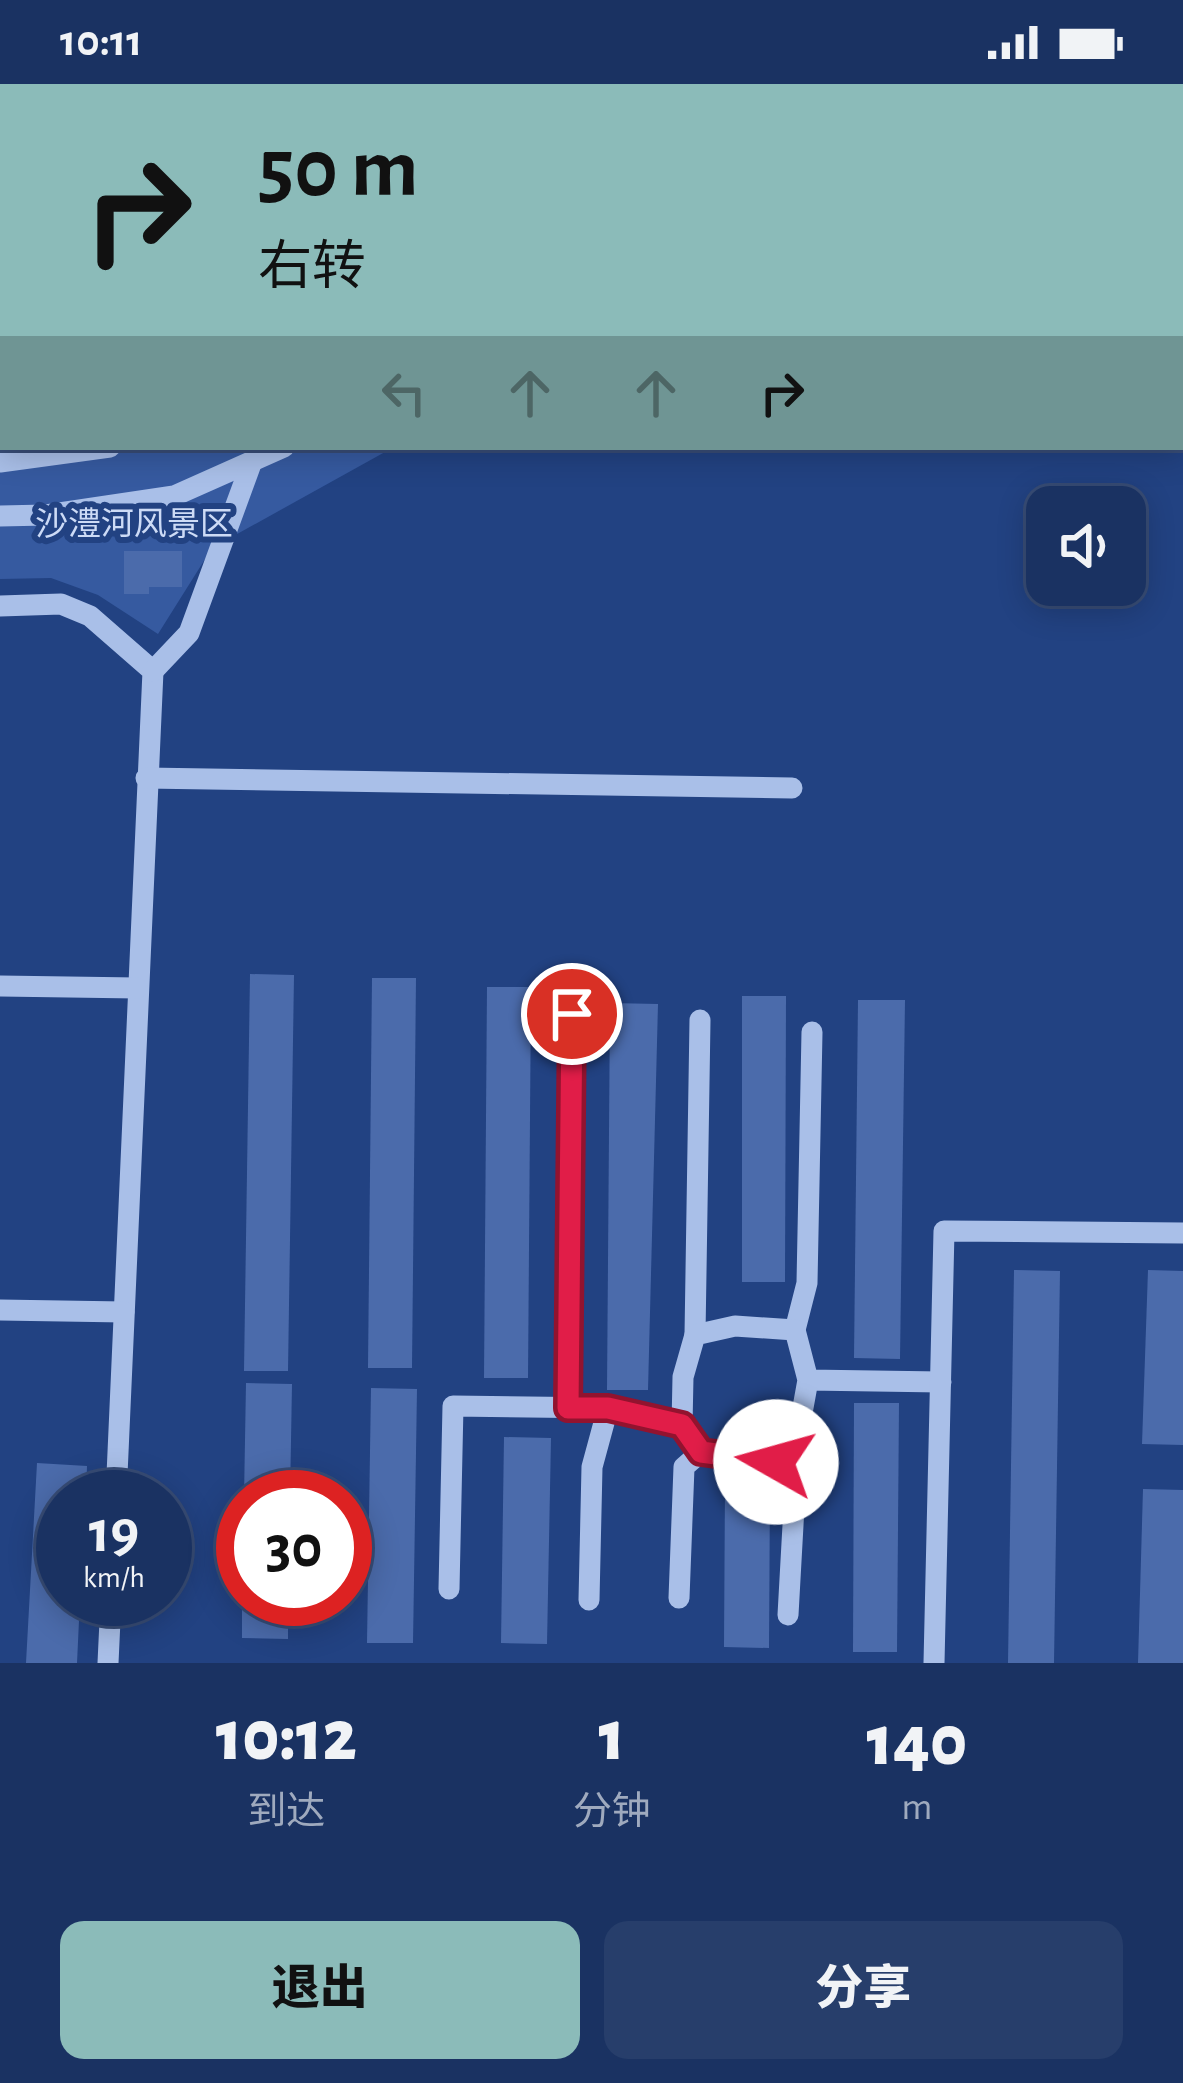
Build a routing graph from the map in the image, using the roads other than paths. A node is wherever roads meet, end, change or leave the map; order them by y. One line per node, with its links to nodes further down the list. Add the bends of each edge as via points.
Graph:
1 (88, 450): 3 (street)
2 (278, 450): 4 (street)
3 (0, 462)
4 (251, 464): 5 (street, via 174,496); 7 (street, via 189,633)
5 (0, 516)
6 (0, 606): 7 (street, via 61,604 90,616)
7 (153, 671): 8 (street)
8 (146, 778): 9 (street); 11 (street)
9 (792, 788)
10 (0, 986): 11 (street)
11 (137, 988): 17 (street)
12 (572, 1014): 22 (street)
13 (700, 1020): 19 (street)
14 (812, 1032): 18 (street, via 807,1283)
15 (1183, 1233): 21 (street, via 944,1231)
16 (0, 1310): 17 (street)
17 (124, 1312): 27 (street)
18 (795, 1330): 19 (street, via 735,1326); 20 (street)
19 (695, 1335): 24 (street)
20 (808, 1381): 21 (street); 25 (street)
21 (941, 1382): 34 (street)
22 (568, 1408): 23 (street); 28 (street, via 453,1406)
23 (608, 1408): 24 (street); 30 (street, via 592,1467)
24 (682, 1425): 26 (street)
25 (799, 1435): 26 (street, via 776,1462); 31 (street)
26 (701, 1452): 29 (street, via 684,1467)
27 (117, 1470)
28 (448, 1588)
29 (679, 1598)
30 (589, 1600)
31 (788, 1615)
32 (110, 1626): 33 (street)
33 (109, 1663)
34 (934, 1663)

